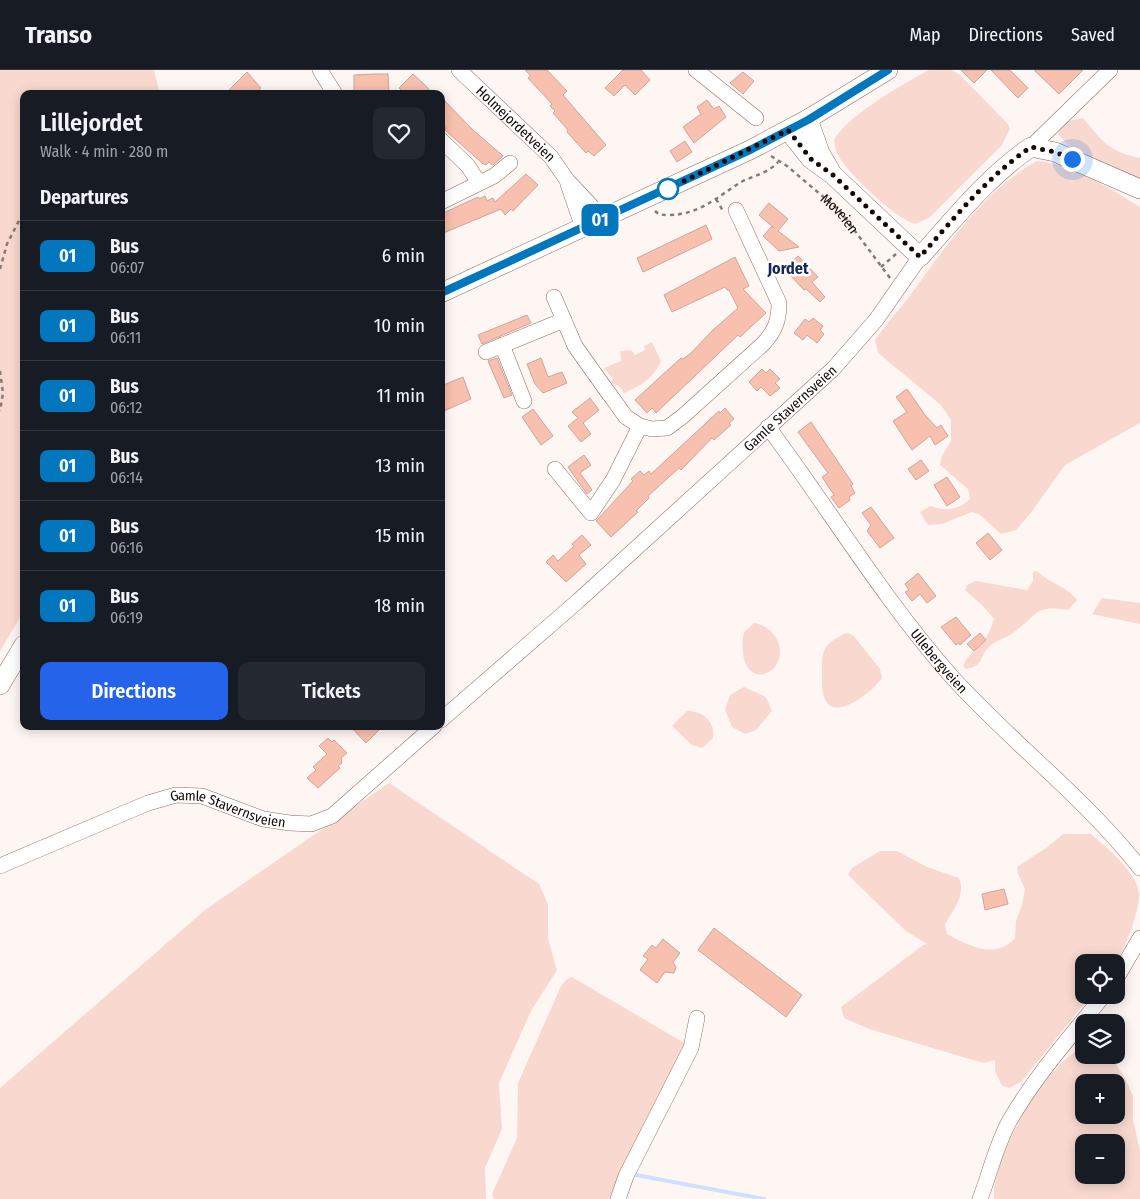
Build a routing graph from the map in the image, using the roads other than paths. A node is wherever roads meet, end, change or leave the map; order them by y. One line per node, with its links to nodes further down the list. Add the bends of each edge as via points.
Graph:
1 (320, 70): 6 (street)
2 (459, 70): 14 (street, Holmejordetveien, via 551,157)
3 (696, 70): 7 (street)
4 (888, 70): 8 (main road)
5 (1110, 70): 11 (street, Gamle Stavernsveien)
6 (332, 90)
7 (756, 118)
8 (808, 120): 9 (main road); 13 (main road, via 820,153)
9 (788, 130): 13 (main road, via 811,159); 19 (main road)
10 (445, 144): 15 (street, via 468,166)
11 (1031, 147): 16 (main road, via 1055,152); 21 (main road, Gamle Stavernsveien, via 1010,161 968,202)
12 (510, 162): 15 (street, via 494,176)
13 (833, 175): 21 (main road)
14 (566, 180): 19 (street, Holmejordetveien, via 595,210); 20 (street, Holmejordetveien)
15 (479, 183): 17 (street)
16 (1140, 189)
17 (445, 200)
18 (736, 210): 28 (street, via 780,303 776,325 762,344 682,417 667,428)
19 (600, 220): 20 (main road)
20 (582, 228): 22 (main road)
21 (920, 257): 29 (street, Gamle Stavernsveien, via 859,341)
22 (445, 291)
23 (554, 297): 24 (street)
24 (564, 320): 25 (street); 28 (street, via 575,346 602,384 626,417)
25 (502, 345): 26 (street); 27 (street)
26 (486, 352)
27 (524, 401)
28 (640, 426): 30 (street, via 613,480 591,513)
29 (768, 427): 33 (street, Gamle Stavernsveien, via 578,601); 36 (street, Ullebergveien, via 879,585 933,655 981,707 1098,820)
30 (555, 469)
31 (20, 652): 32 (main road)
32 (0, 685)
33 (445, 717)
34 (429, 730): 35 (street, Gamle Stavernsveien, via 332,816 311,824 263,819 202,796 176,795 148,803)
35 (0, 866)
36 (1140, 868)
37 (1140, 938): 38 (street)
38 (1125, 964)
39 (1097, 1004): 42 (street, via 1042,1071 1010,1121)
40 (697, 1018): 41 (street, via 691,1048 626,1176)
41 (618, 1199)
42 (980, 1199)

